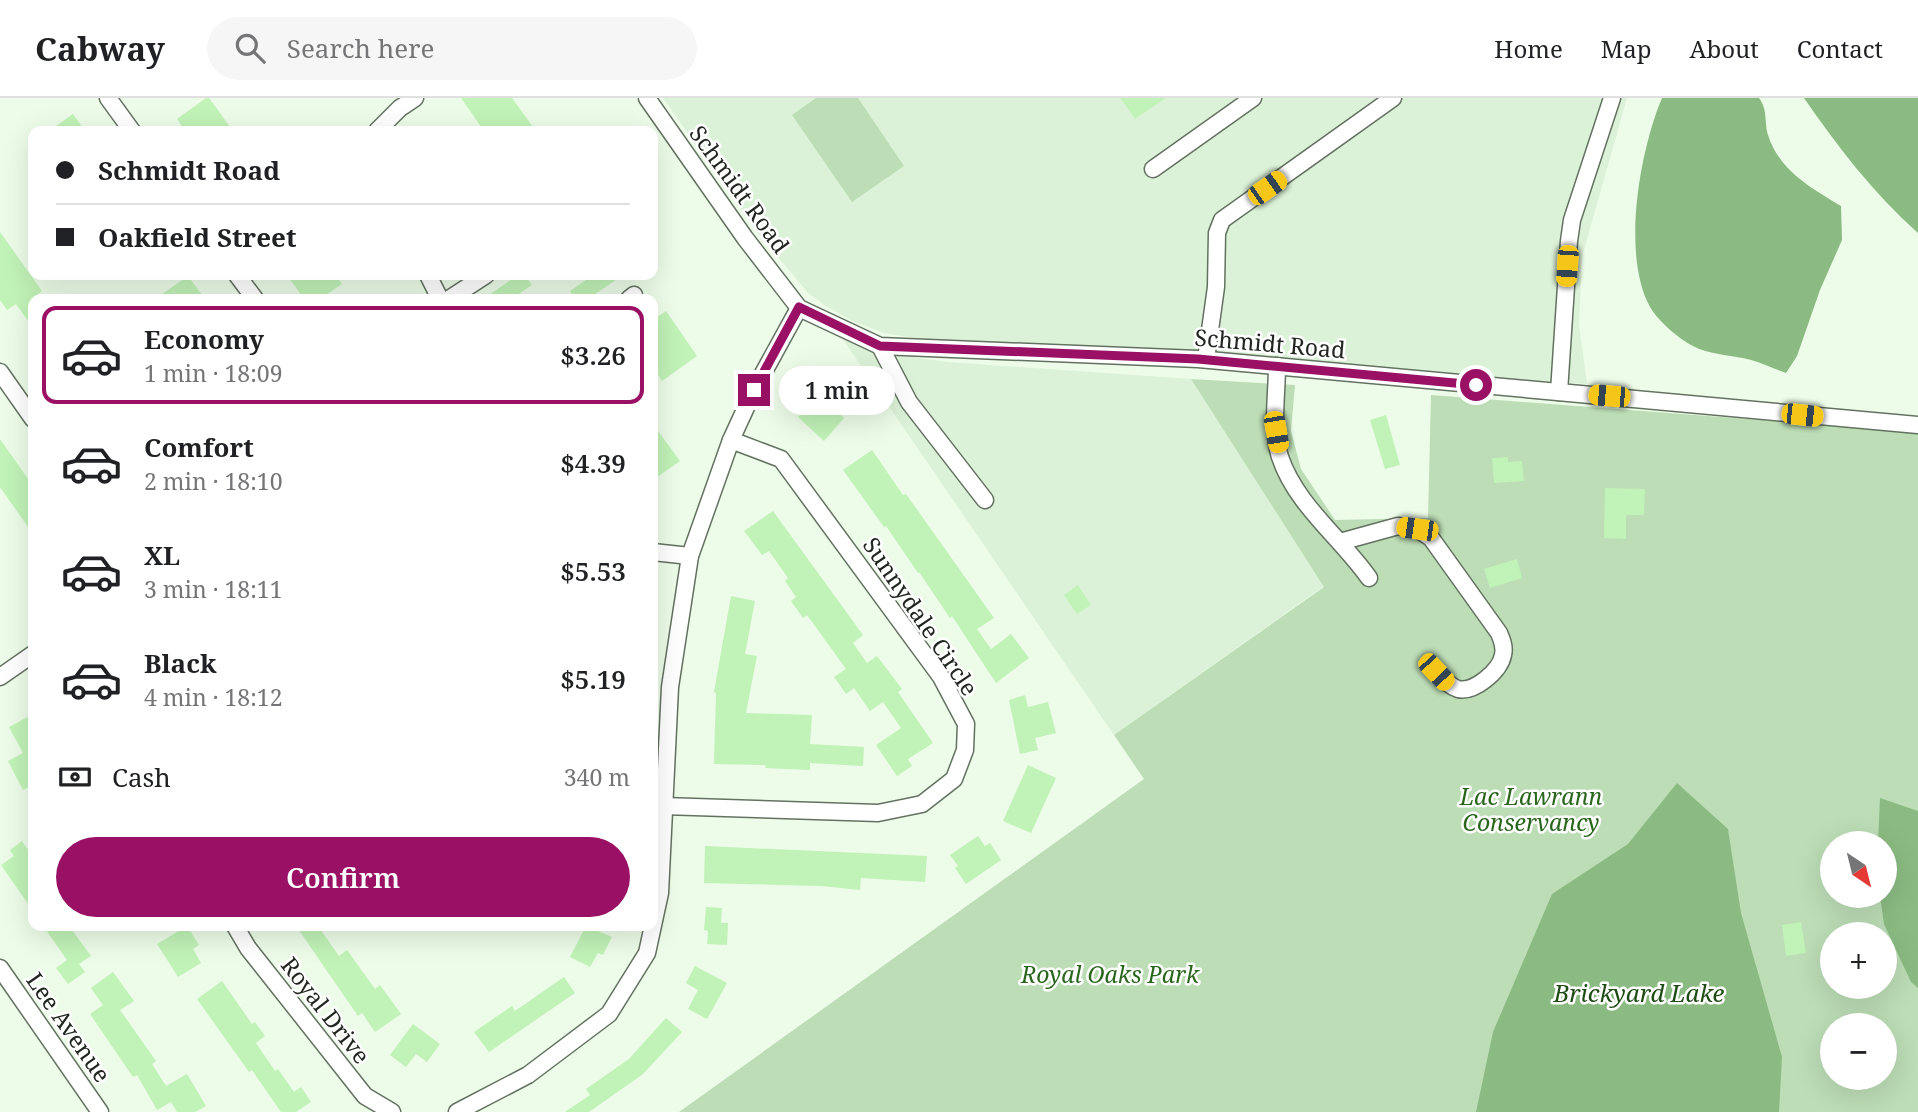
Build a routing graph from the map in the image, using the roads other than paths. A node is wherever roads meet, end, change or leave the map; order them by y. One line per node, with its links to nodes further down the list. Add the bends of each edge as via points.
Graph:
1 (108, 98): 7 (street)
2 (415, 98): 8 (street)
3 (647, 98): 12 (street, Schmidt Road)
4 (1253, 98): 9 (street)
5 (1393, 98): 14 (street, via 1222,220)
6 (1612, 98): 17 (street, via 1572,220)
7 (128, 126)
8 (382, 126)
9 (1153, 169)
10 (478, 280): 11 (street)
11 (457, 294)
12 (799, 307): 13 (street, Schmidt Road); 20 (street)
13 (880, 346): 14 (street, Schmidt Road); 21 (street, via 909,402)
14 (1206, 359): 15 (street, Schmidt Road)
15 (1277, 366): 17 (street, Schmidt Road); 22 (street, via 1280,458 1296,488)
16 (0, 372): 18 (street)
17 (1559, 392): 19 (street, Schmidt Road)
18 (28, 412)
19 (1918, 425)
20 (731, 440): 24 (street); 29 (street, Sunnydale Circle, via 780,459 940,677 966,724 965,750 954,779 922,804 878,813)
21 (985, 500)
22 (1340, 542): 25 (street); 27 (street, via 1398,526 1417,529 1445,556 1499,633 1503,655 1498,666 1473,687 1460,690)
23 (658, 553): 24 (street)
24 (690, 556): 29 (street, via 670,687)
25 (1369, 578)
26 (28, 657): 28 (street)
27 (1436, 672)
28 (0, 677)
29 (663, 806): 30 (street)
30 (658, 902)
31 (238, 931): 35 (street, Royal Drive, via 365,1096)
32 (652, 931): 36 (street, via 647,953 609,1014 528,1075)
33 (0, 968): 34 (street, Lee Avenue)
34 (100, 1112)
35 (392, 1112)
36 (457, 1112)

